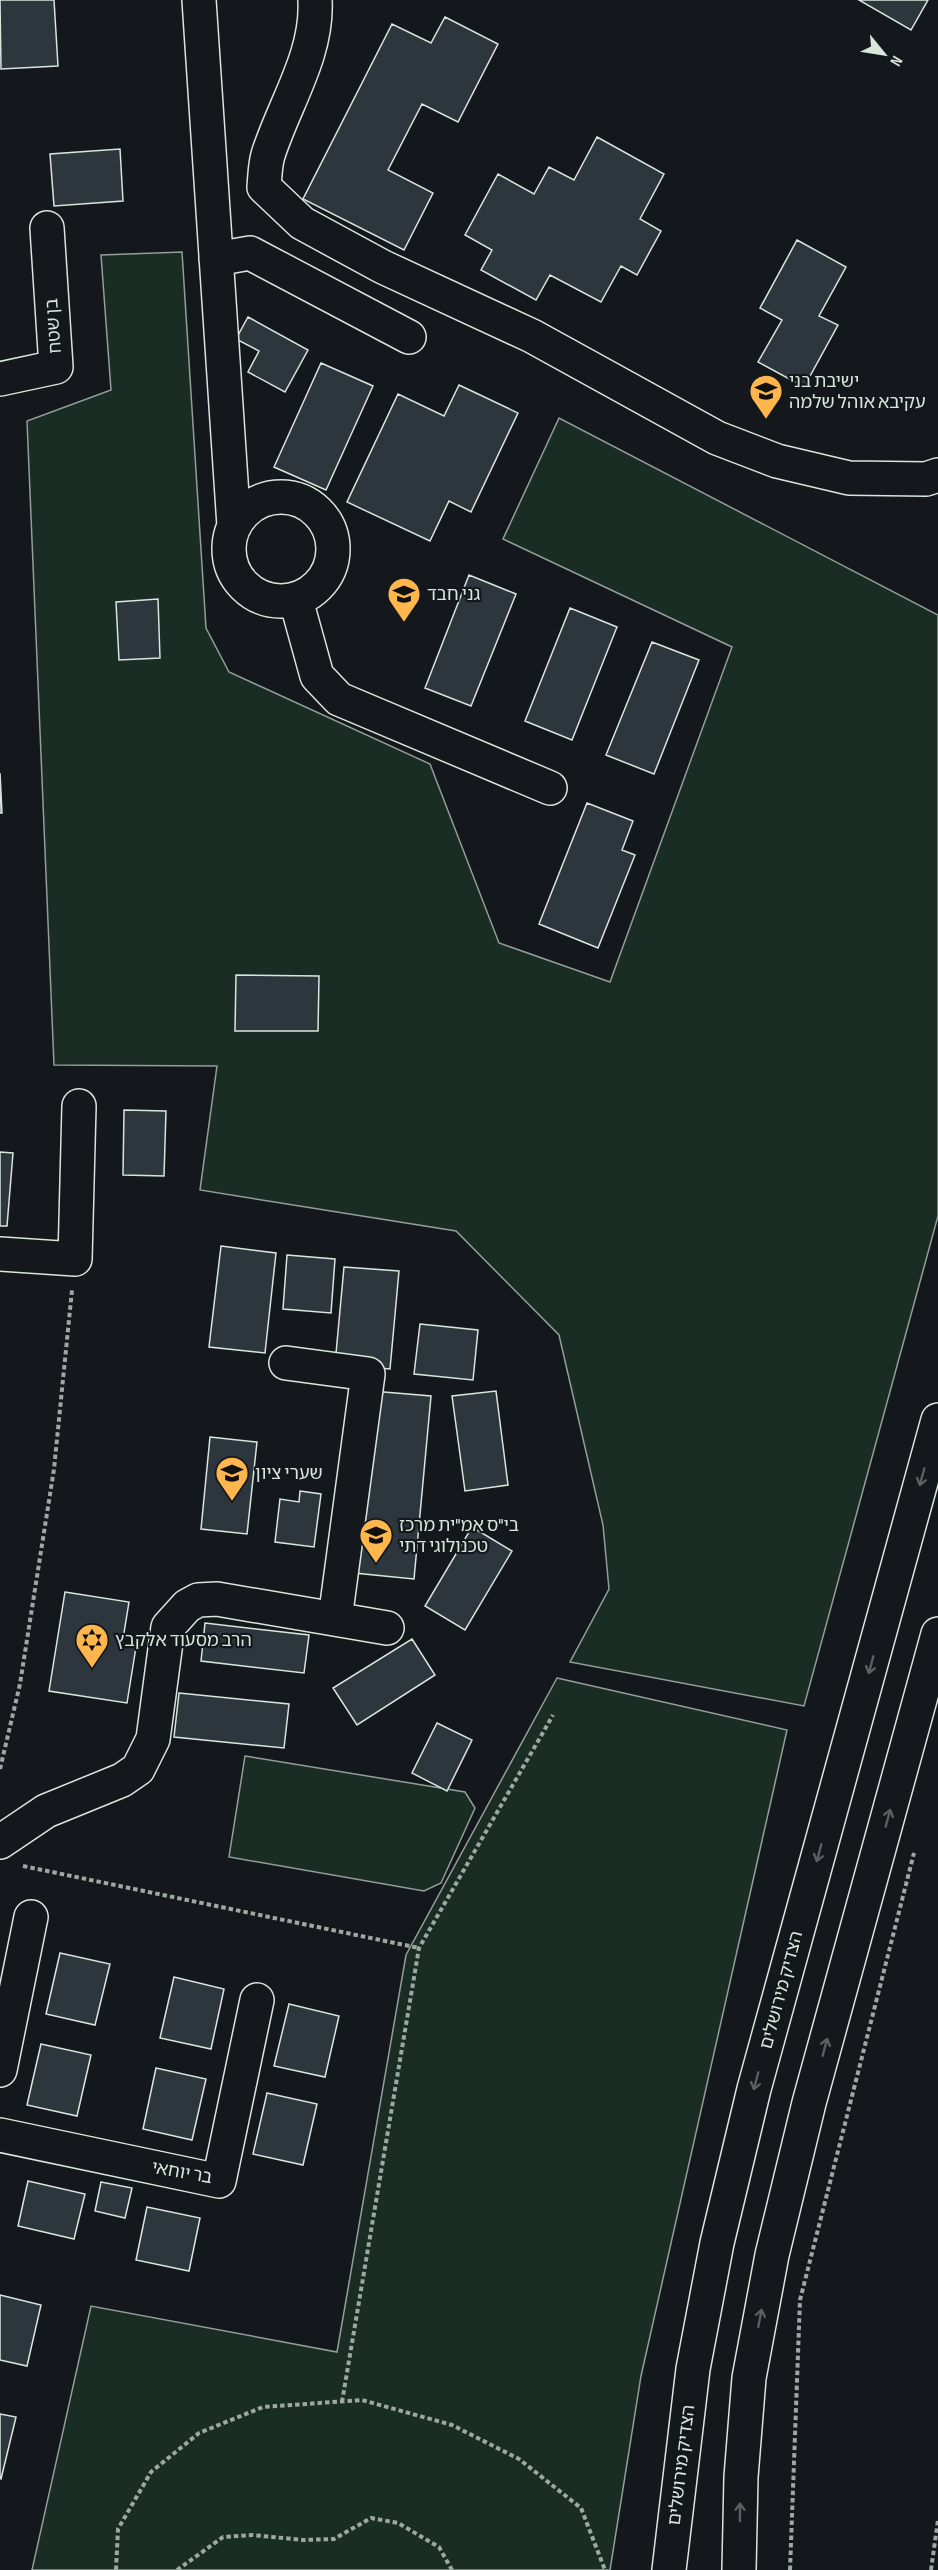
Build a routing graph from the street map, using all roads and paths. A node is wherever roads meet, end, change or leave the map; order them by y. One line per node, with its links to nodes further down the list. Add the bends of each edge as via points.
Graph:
1 (199, 0): 4 (main road)
2 (315, 0): 7 (main road, via 316,16 295,90 268,156 264,187 302,223 383,267 532,336 727,442 777,461 849,478)
3 (47, 228): 6 (main road, בן שטח, via 56,367)
4 (216, 259): 5 (main road, via 250,253); 8 (main road)
5 (409, 337)
6 (0, 380)
7 (938, 475)
8 (234, 526): 9 (main road, via 229,560 247,590 278,602); 9 (main road, via 258,501 275,497 308,504 321,515 330,530 331,564 324,580)
9 (296, 600): 10 (main road, via 317,676 339,699)
10 (550, 788)
11 (79, 1106): 13 (main road)
12 (0, 1254): 13 (main road)
13 (75, 1259): 20 (path, via 54,1469 20,1684)
14 (286, 1363): 16 (main road, via 368,1374)
15 (938, 1420): 34 (main road, הצדיק מירושלים, one-way to 34, via 754,2089 720,2232 693,2369)
16 (335, 1619): 17 (main road); 21 (main road, via 217,1599 198,1600 187,1606 168,1627 153,1739 138,1769 122,1780 46,1811)
17 (387, 1628)
18 (938, 1634): 35 (main road, one-way to 18, via 749,2378 772,2255 812,2091)
19 (553, 1715): 24 (path)
20 (0, 1769)
21 (6, 1852): 24 (path)
22 (914, 1852): 36 (path, via 800,2300)
23 (31, 1917): 26 (main road)
24 (419, 1948): 28 (path)
25 (257, 2000): 27 (main road, בר יוחאי, via 219,2181)
26 (0, 2070)
27 (0, 2135)
28 (342, 2402): 30 (path, via 263,2407 199,2433 152,2472 118,2529); 33 (path, via 362,2400 452,2425 519,2459 581,2508)
29 (938, 2520): 37 (path)
30 (116, 2570)
31 (177, 2570): 32 (path, via 223,2537 334,2539 370,2518 398,2523 439,2547)
32 (452, 2570)
33 (605, 2570)
34 (669, 2570)
35 (739, 2570)
36 (790, 2570)
37 (931, 2570)

